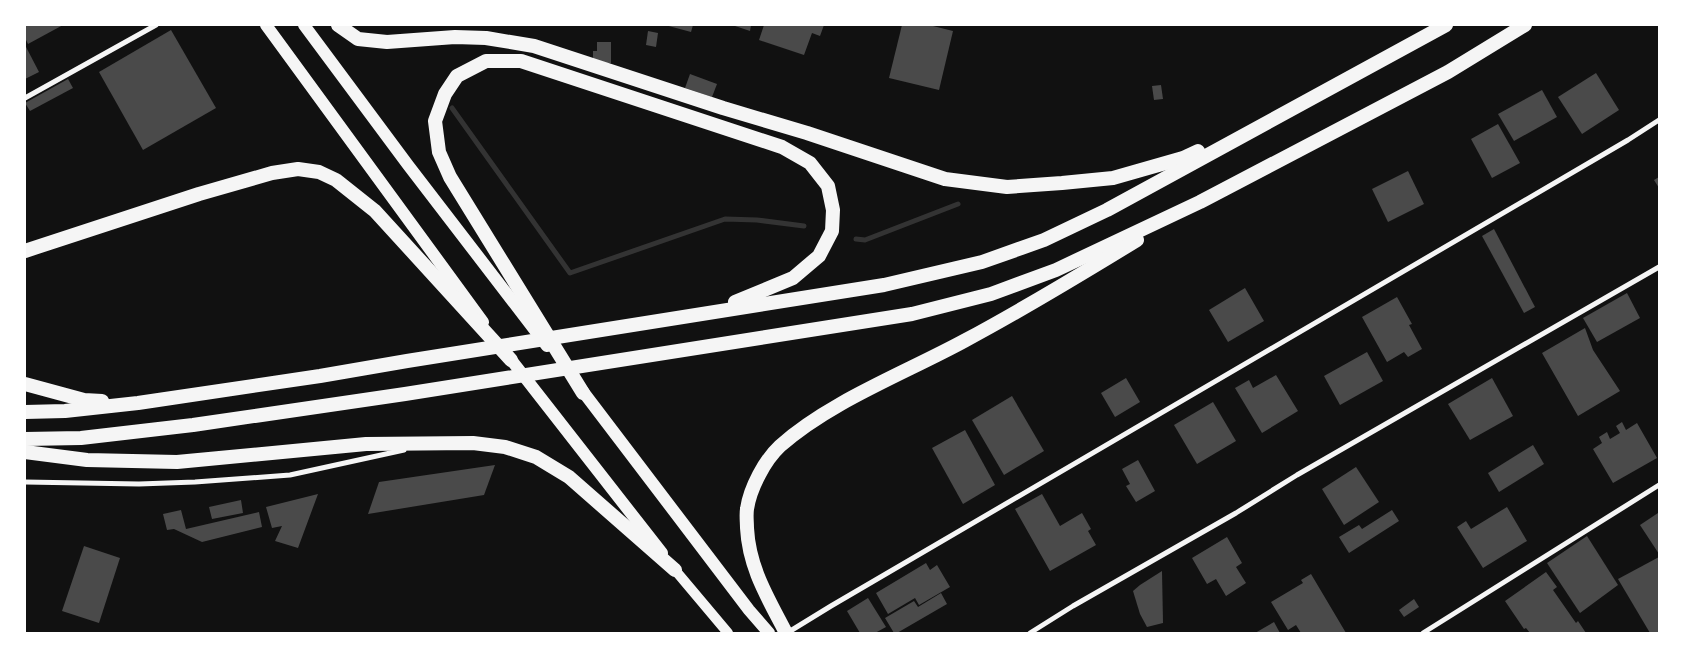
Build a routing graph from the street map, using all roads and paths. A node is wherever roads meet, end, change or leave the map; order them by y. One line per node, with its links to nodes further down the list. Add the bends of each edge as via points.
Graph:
1 (156, 25): 7 (street)
2 (266, 25): 14 (main road)
3 (304, 25): 16 (main road)
4 (338, 25): 9 (highway, via 358,39 387,42 486,38 534,46 945,179 1007,187 1113,178 1182,158)
5 (1446, 25): 9 (highway)
6 (1525, 25): 10 (highway, via 1448,72)
7 (25, 98)
8 (1659, 120): 27 (street)
9 (1259, 126): 13 (highway, via 1107,210 1044,240 982,262 884,284)
10 (1200, 202): 19 (highway, via 1056,270 991,294 912,314 184,426 81,438); 27 (highway, via 964,341 860,394 797,432 778,448 756,478 747,509 748,537 755,571)
11 (25, 251): 14 (highway, via 272,173 298,169 319,172 336,180 375,211)
12 (1659, 267): 28 (street)
13 (699, 315): 16 (highway, via 793,278 819,256 832,232 833,210 828,186 810,163 782,147 521,61 486,61 458,76 445,94 434,121 439,152 450,177); 17 (highway)
14 (511, 360): 24 (main road)
15 (25, 384): 17 (highway, via 84,400)
16 (583, 393): 26 (main road)
17 (138, 404): 18 (highway)
18 (25, 412)
19 (25, 439)
20 (432, 444): 21 (highway, via 366,444 177,462 87,460); 22 (street, via 290,474 195,482); 24 (highway, via 473,443 505,447 536,457 569,477)
21 (25, 452)
22 (25, 482)
23 (1659, 485): 29 (street)
24 (675, 570): 25 (main road)
25 (728, 633)
26 (770, 633)
27 (786, 633)
28 (1030, 633)
29 (1423, 633)

